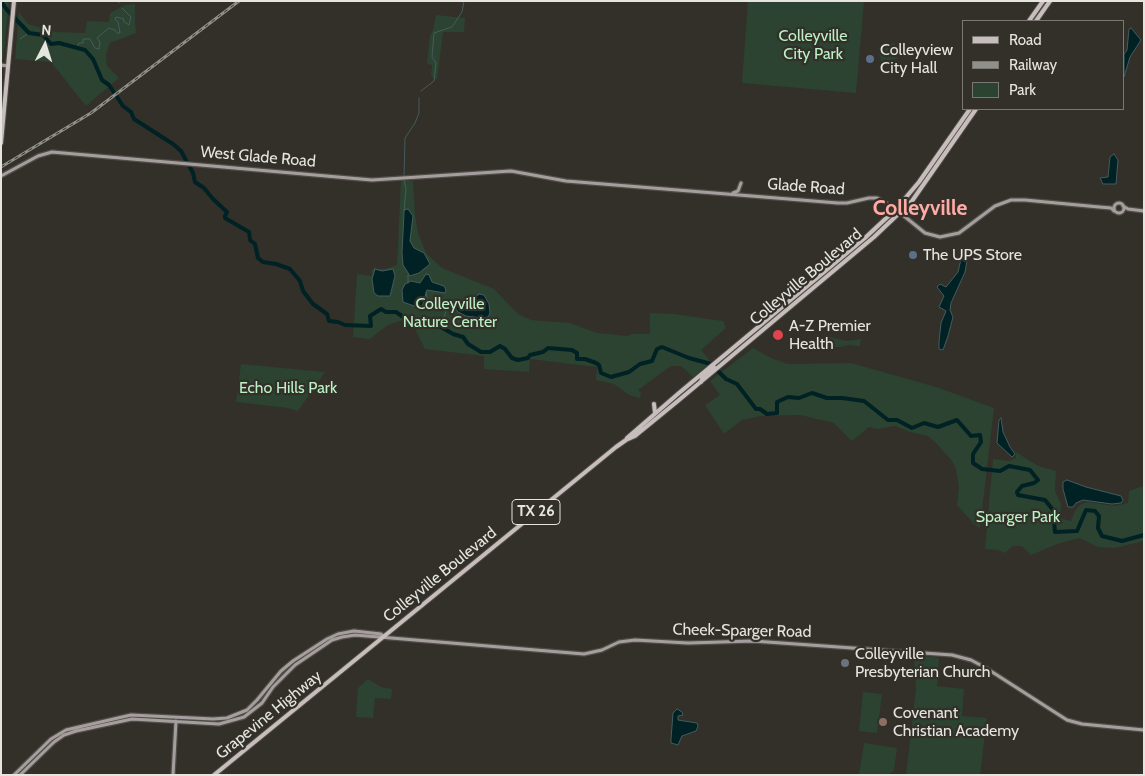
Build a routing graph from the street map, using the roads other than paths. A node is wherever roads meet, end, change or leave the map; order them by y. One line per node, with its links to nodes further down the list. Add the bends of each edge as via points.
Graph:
1 (1043, 1): 4 (main road)
2 (1050, 1): 5 (main road)
3 (14, 4): 7 (main road)
4 (1031, 20)
5 (1037, 20)
6 (1, 65): 7 (main road)
7 (8, 66): 10 (main road)
8 (969, 110): 18 (main road, Colleyville Boulevard / TX 26)
9 (975, 110): 23 (main road, Colleyville Boulevard / TX 26, via 916,196)
10 (1, 143)
11 (518, 172): 12 (main road, West Glade Road, via 505,170 372,180 52,152); 14 (main road, Glade Road, via 566,181)
12 (1, 176)
13 (741, 183): 14 (main road, via 738,191)
14 (730, 194): 18 (main road, Glade Road, via 846,203 872,198 883,200)
15 (1115, 205): 16 (main road, Glade Road); 17 (main road, Glade Road); 20 (main road)
16 (1099, 206): 20 (main road, Glade Road); 23 (main road, Glade Road, via 1011,200 995,206 959,233 940,237 925,233)
17 (1123, 206): 19 (main road, Glade Road); 22 (main road)
18 (896, 209): 23 (main road, Glade Road); 24 (main road, Colleyville Boulevard / TX 26)
19 (1135, 210): 21 (main road, Glade Road); 22 (main road, Glade Road)
20 (1114, 211): 22 (main road, Glade Road)
21 (1144, 211)
22 (1122, 212)
23 (900, 213): 24 (main road, Colleyville Boulevard / TX 26)
24 (855, 249): 25 (main road, Colleyville Boulevard / TX 26); 25 (main road, Colleyville Boulevard / TX 26)
25 (726, 357): 26 (main road, Colleyville Boulevard / TX 26)
26 (703, 377): 28 (main road, Colleyville Boulevard / TX 26); 29 (main road, Colleyville Boulevard / TX 26)
27 (654, 404): 30 (main road)
28 (662, 407): 29 (main road); 30 (main road, Colleyville Boulevard / TX 26)
29 (667, 409): 31 (main road, Colleyville Boulevard / TX 26)
30 (655, 413): 31 (main road, Colleyville Boulevard / TX 26)
31 (646, 424): 32 (main road, Colleyville Boulevard / TX 26)
32 (384, 637): 33 (main road, Colleyville Boulevard / TX 26); 34 (main road, via 354,631 327,639 292,661); 35 (main road, via 355,635 332,640 295,665); 39 (main road, Cheek-Sparger Road, via 584,654 635,640 688,643 753,641 952,655 986,668 1067,720)
33 (340, 674): 45 (main road, Grapevine Highway / TX 26)
34 (248, 708): 35 (main road); 38 (main road, via 227,718)
35 (252, 712): 38 (main road, via 219,724)
36 (131, 717): 37 (main road); 40 (main road); 41 (main road, via 64,735)
37 (176, 719): 38 (main road); 44 (main road)
38 (208, 721)
39 (1144, 730)
40 (62, 732): 41 (main road); 42 (main road)
41 (52, 744): 43 (main road)
42 (14, 775)
43 (20, 775)
44 (173, 775)
45 (214, 775)

